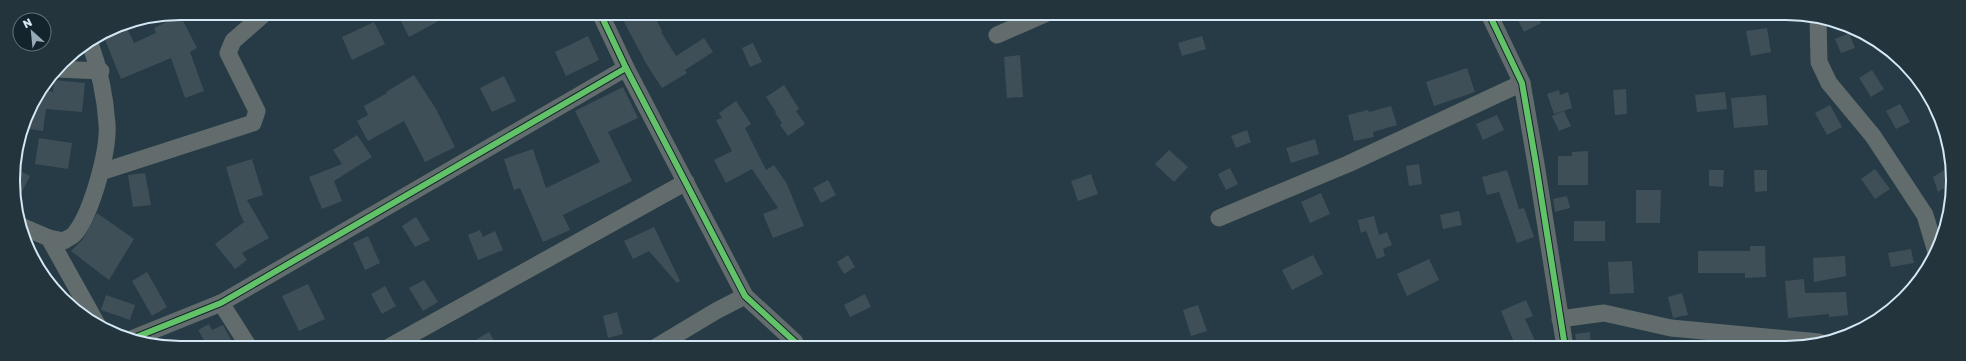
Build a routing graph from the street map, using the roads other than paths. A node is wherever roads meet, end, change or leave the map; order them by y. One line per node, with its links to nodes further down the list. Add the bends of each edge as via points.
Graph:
1 (257, 20): 12 (street, via 233,41 228,53 257,111 253,123)
2 (603, 20): 8 (street)
3 (1031, 20): 6 (street)
4 (1492, 20): 11 (street)
5 (1818, 23): 17 (street, via 1819,62 1829,83 1873,136 1925,215)
6 (997, 35)
7 (91, 47): 10 (street)
8 (626, 68): 13 (street); 19 (street)
9 (65, 69): 10 (street)
10 (101, 71): 12 (street, via 107,126)
11 (1522, 83): 14 (street, via 1348,164); 21 (street)
12 (101, 172): 16 (street, via 87,215 76,234 64,241)
13 (686, 182): 18 (street); 25 (street)
14 (1219, 218)
15 (28, 229): 16 (street)
16 (49, 238): 20 (street)
17 (1933, 243)
18 (745, 296): 26 (street); 27 (street)
19 (221, 303): 22 (street); 24 (street)
20 (91, 314)
21 (1560, 319): 23 (street, via 1604,314 1671,328); 28 (street)
22 (139, 336)
23 (1802, 340)
24 (245, 341)
25 (400, 341)
26 (666, 341)
27 (794, 341)
28 (1563, 341)

